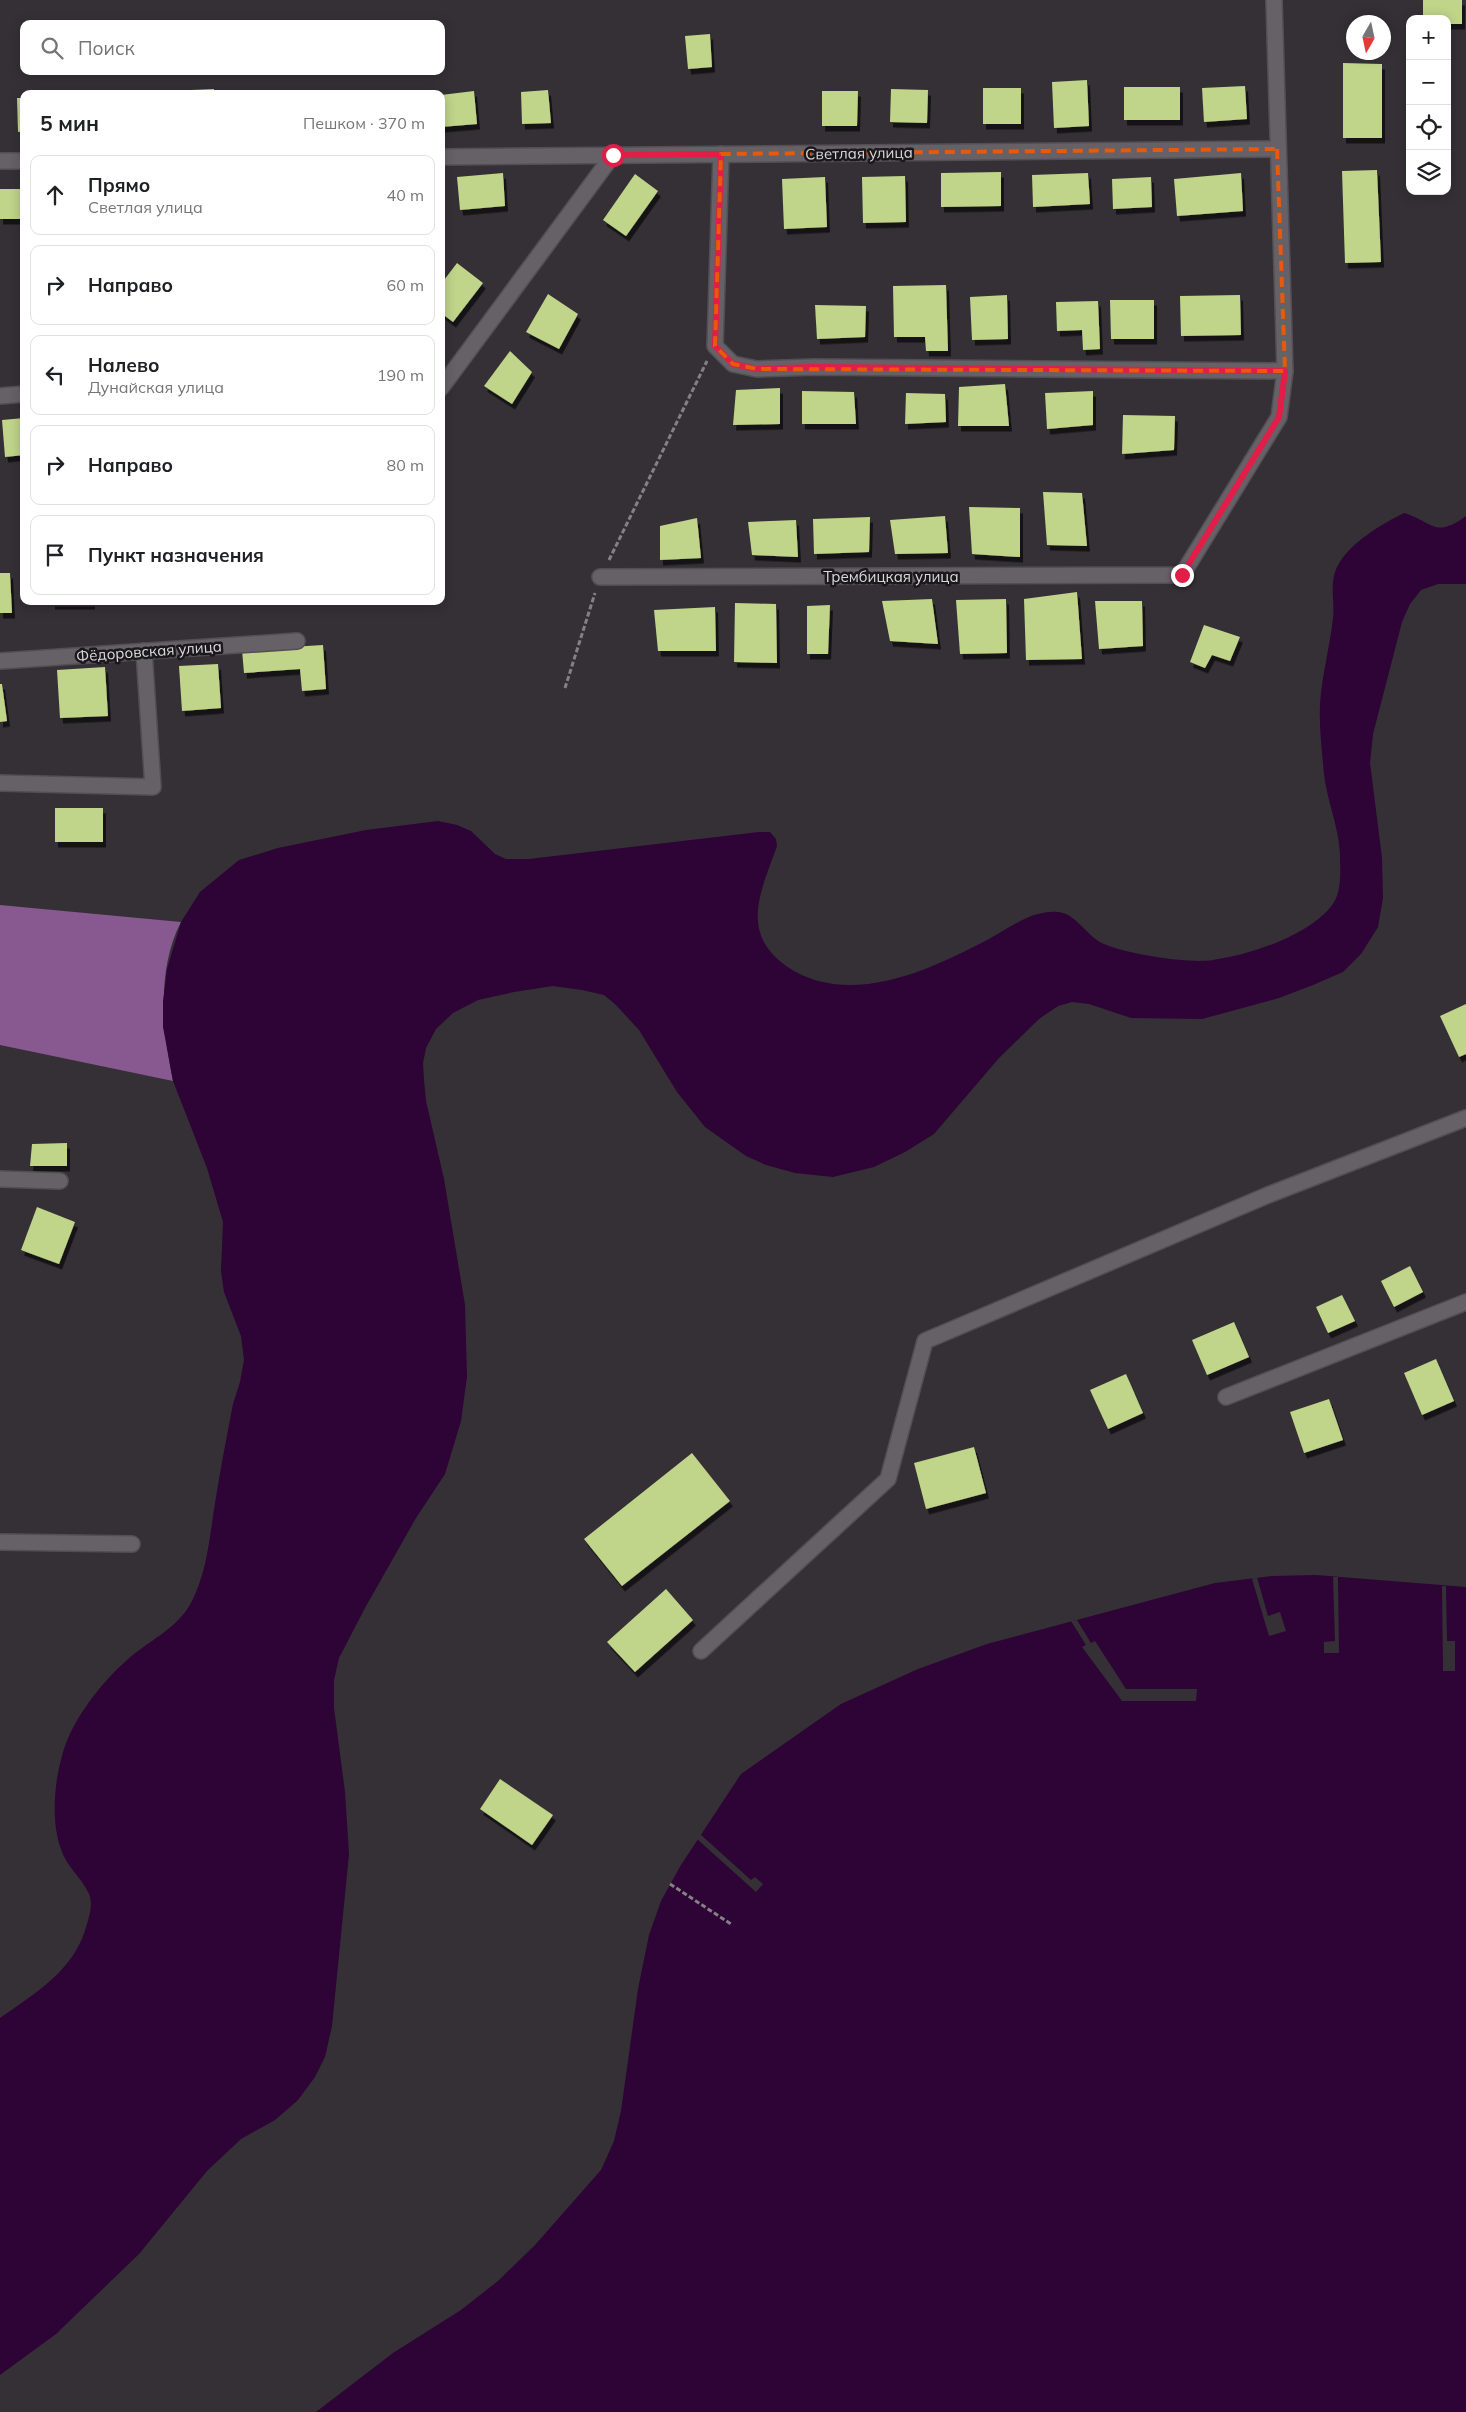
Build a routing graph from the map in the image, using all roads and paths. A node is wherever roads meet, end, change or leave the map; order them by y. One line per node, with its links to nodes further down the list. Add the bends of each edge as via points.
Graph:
1 (1274, 0): 2 (street)
2 (1277, 149): 3 (street, Светлая улица); 9 (street)
3 (721, 154): 4 (street, Светлая улица); 8 (street)
4 (613, 155): 5 (street, Светлая улица); 10 (street)
5 (445, 157)
6 (0, 161): 7 (street)
7 (20, 161)
8 (715, 346): 9 (street, via 733,364 757,369); 13 (path)
9 (1285, 371): 13 (street, Трембицкая улица, via 1279,417 1182,575)
10 (445, 383)
11 (20, 394): 12 (street)
12 (0, 396)
13 (600, 577): 17 (path)
14 (298, 641): 15 (street, Фёдоровская улица)
15 (144, 651): 16 (street, Фёдоровская улица); 18 (street, via 153,787)
16 (0, 661)
17 (565, 688)
18 (0, 783)
19 (1466, 1118): 26 (street, via 1268,1195 925,1341 888,1479)
20 (0, 1179): 21 (street)
21 (60, 1182)
22 (1466, 1302): 23 (street)
23 (1226, 1398)
24 (0, 1542): 25 (street)
25 (132, 1544)
26 (701, 1651)
27 (670, 1884): 28 (path)
28 (731, 1924)

